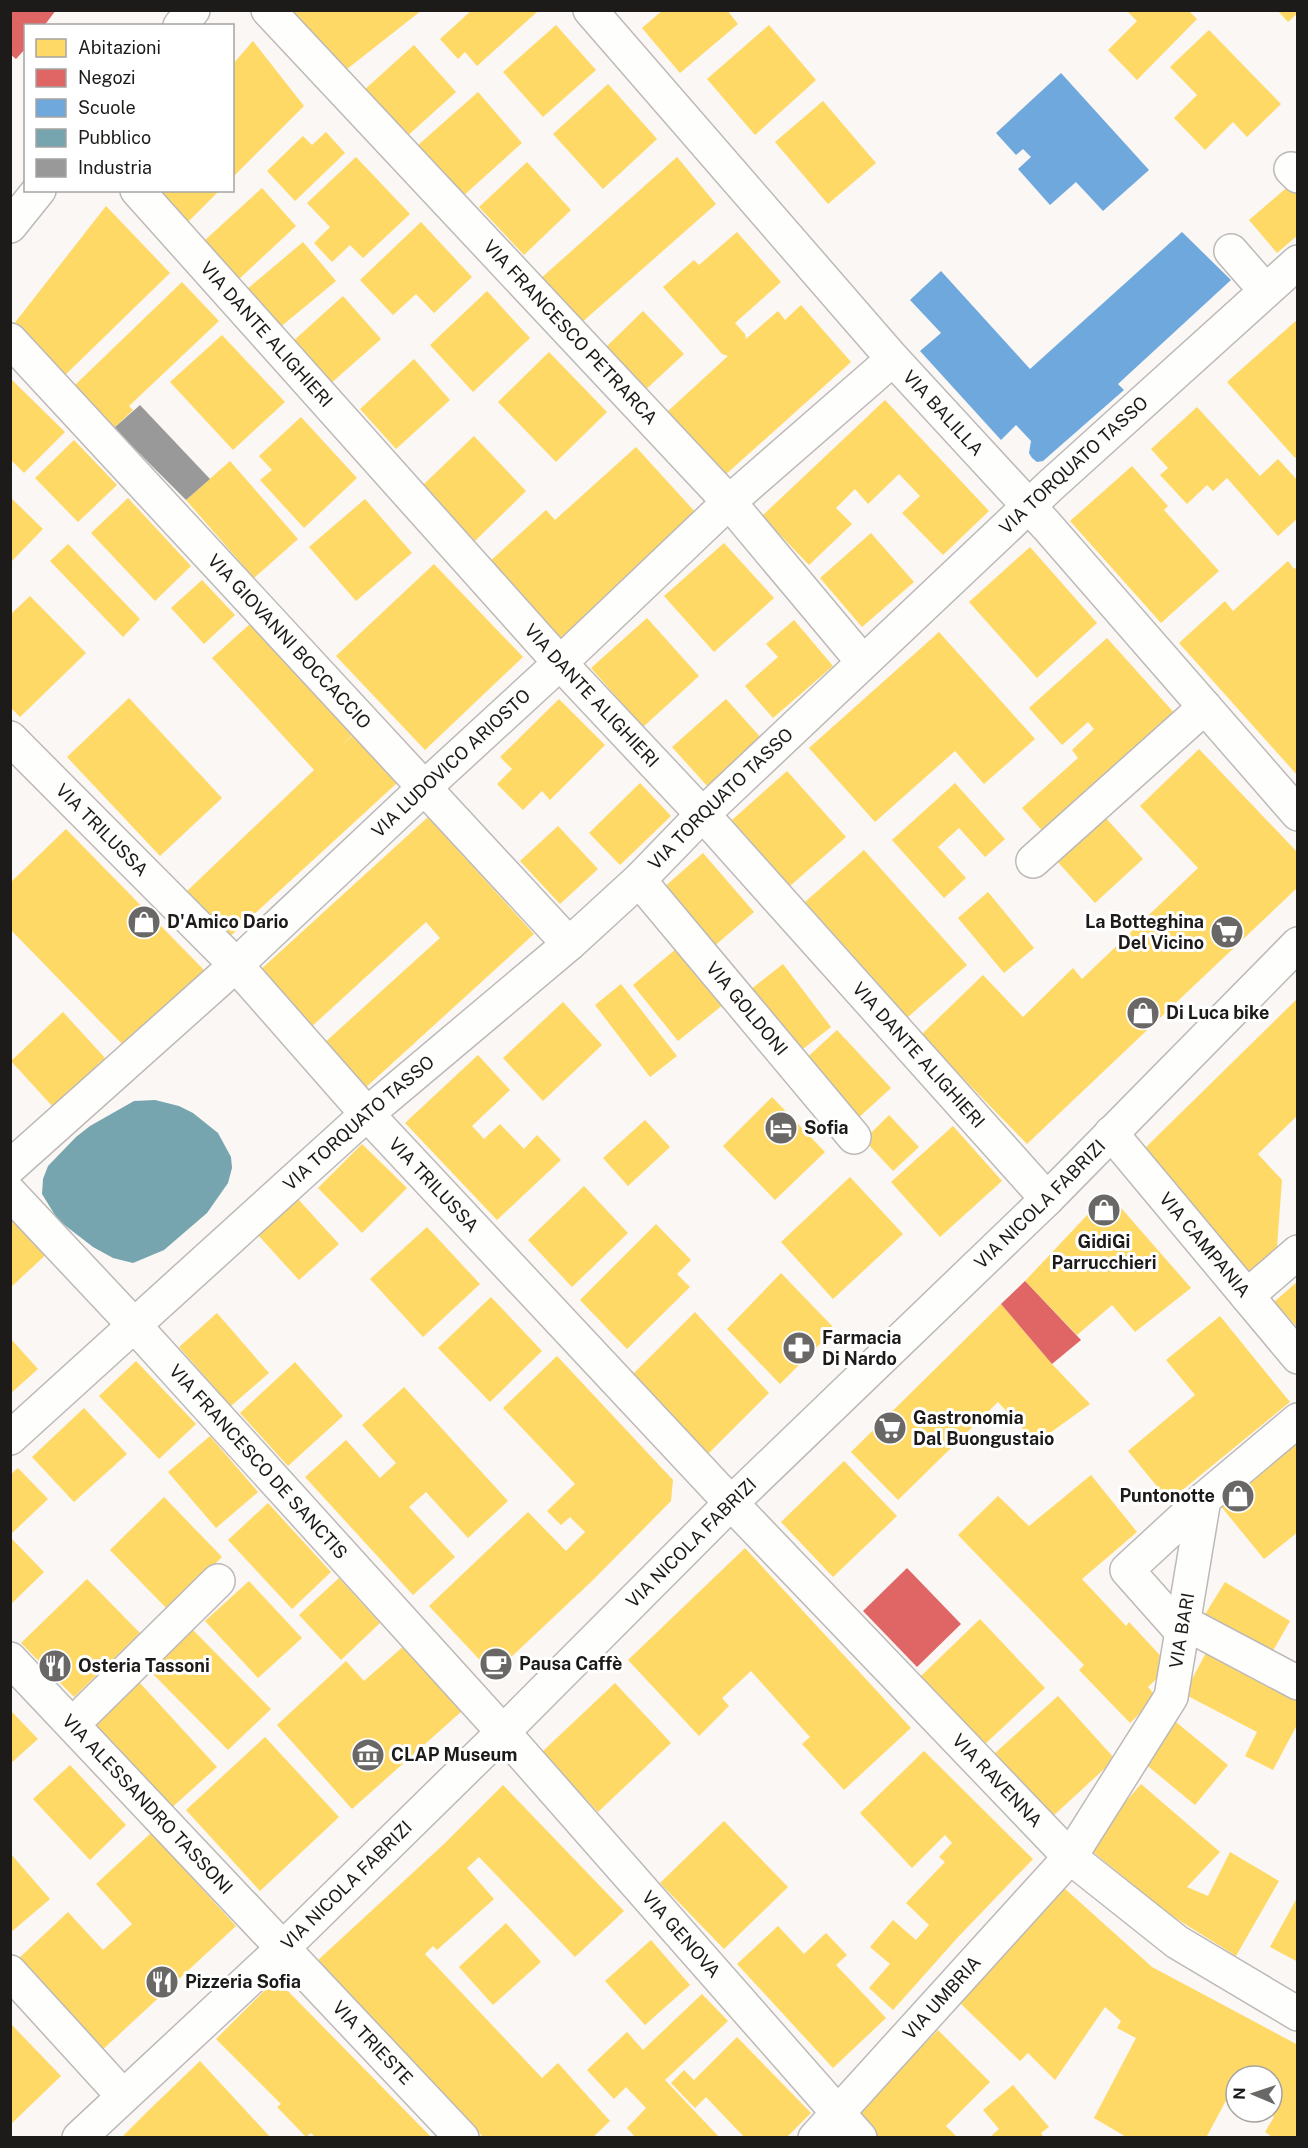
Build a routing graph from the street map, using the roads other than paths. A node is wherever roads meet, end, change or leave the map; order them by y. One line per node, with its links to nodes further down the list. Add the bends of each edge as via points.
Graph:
1 (193, 10): 4 (street)
2 (268, 10): 13 (street, VIA FRANCESCO PETRARCA)
3 (590, 10): 12 (street, VIA BALILLA)
4 (182, 24)
5 (37, 192): 7 (street)
6 (139, 192): 16 (street, VIA DANTE ALIGHIERI)
7 (10, 226)
8 (1231, 251): 10 (street)
9 (1298, 262): 10 (street, VIA TORQUATO TASSO)
10 (1265, 290): 14 (street, VIA TORQUATO TASSO)
11 (10, 340): 19 (street, VIA GIOVANNI BOCCACCIO)
12 (893, 359): 13 (street, VIA LUDOVICO ARIOSTO); 14 (street, VIA BALILLA)
13 (729, 502): 15 (street, VIA FRANCESCO PETRARCA); 16 (street, VIA LUDOVICO ARIOSTO)
14 (1029, 506): 15 (street, VIA TORQUATO TASSO); 17 (street, VIA BALILLA)
15 (863, 662): 20 (street, VIA TORQUATO TASSO)
16 (560, 663): 19 (street, VIA LUDOVICO ARIOSTO); 20 (street, VIA DANTE ALIGHIERI)
17 (1205, 707): 21 (street, VIA BALILLA); 22 (street)
18 (10, 738): 26 (street, VIA TRILUSSA)
19 (425, 787): 24 (street, VIA GIOVANNI BOCCACCIO); 26 (street, VIA LUDOVICO ARIOSTO)
20 (703, 814): 23 (street, VIA TORQUATO TASSO); 32 (street, VIA DANTE ALIGHIERI)
21 (1298, 814)
22 (1033, 861)
23 (639, 880): 24 (street, VIA TORQUATO TASSO); 29 (street, VIA GOLDONI)
24 (569, 944): 27 (street, VIA TORQUATO TASSO)
25 (1298, 944): 28 (street, VIA NICOLA FABRIZI)
26 (236, 966): 27 (street, VIA TRILUSSA); 30 (street, VIA LUDOVICO ARIOSTO)
27 (367, 1114): 35 (street, VIA TORQUATO TASSO); 40 (street, VIA TRILUSSA)
28 (1111, 1133): 32 (street, VIA NICOLA FABRIZI); 34 (street, VIA CAMPANIA)
29 (854, 1137)
30 (10, 1167)
31 (10, 1192): 35 (street, VIA FRANCESCO DE SANCTIS)
32 (1047, 1199): 40 (street, VIA NICOLA FABRIZI)
33 (1298, 1252): 34 (street)
34 (1247, 1296): 36 (street, VIA CAMPANIA)
35 (134, 1325): 38 (street, VIA TORQUATO TASSO); 46 (street, VIA FRANCESCO DE SANCTIS)
36 (1298, 1357)
37 (1298, 1420): 39 (street)
38 (10, 1438)
39 (1204, 1499): 42 (street, VIA BARI); 42 (street, via 1127,1570)
40 (731, 1503): 46 (street, VIA NICOLA FABRIZI); 47 (street, VIA RAVENNA)
41 (218, 1581): 45 (street)
42 (1183, 1627): 44 (street); 47 (street, VIA BARI, via 1171,1697)
43 (10, 1659): 45 (street, VIA ALESSANDRO TASSONI)
44 (1298, 1683)
45 (73, 1724): 48 (street, VIA ALESSANDRO TASSONI)
46 (503, 1732): 48 (street, VIA NICOLA FABRIZI); 52 (street, VIA GENOVA)
47 (1070, 1857): 50 (street, VIA RAVENNA, via 1177,1942); 52 (street, VIA UMBRIA)
48 (284, 1947): 51 (street, VIA NICOLA FABRIZI); 54 (street, VIA TRIESTE)
49 (10, 1972): 51 (street)
50 (1298, 2013)
51 (123, 2096): 53 (street, VIA NICOLA FABRIZI)
52 (838, 2113): 55 (street, VIA UMBRIA); 56 (street, VIA GENOVA)
53 (80, 2138)
54 (462, 2138)
55 (815, 2138)
56 (860, 2138)

